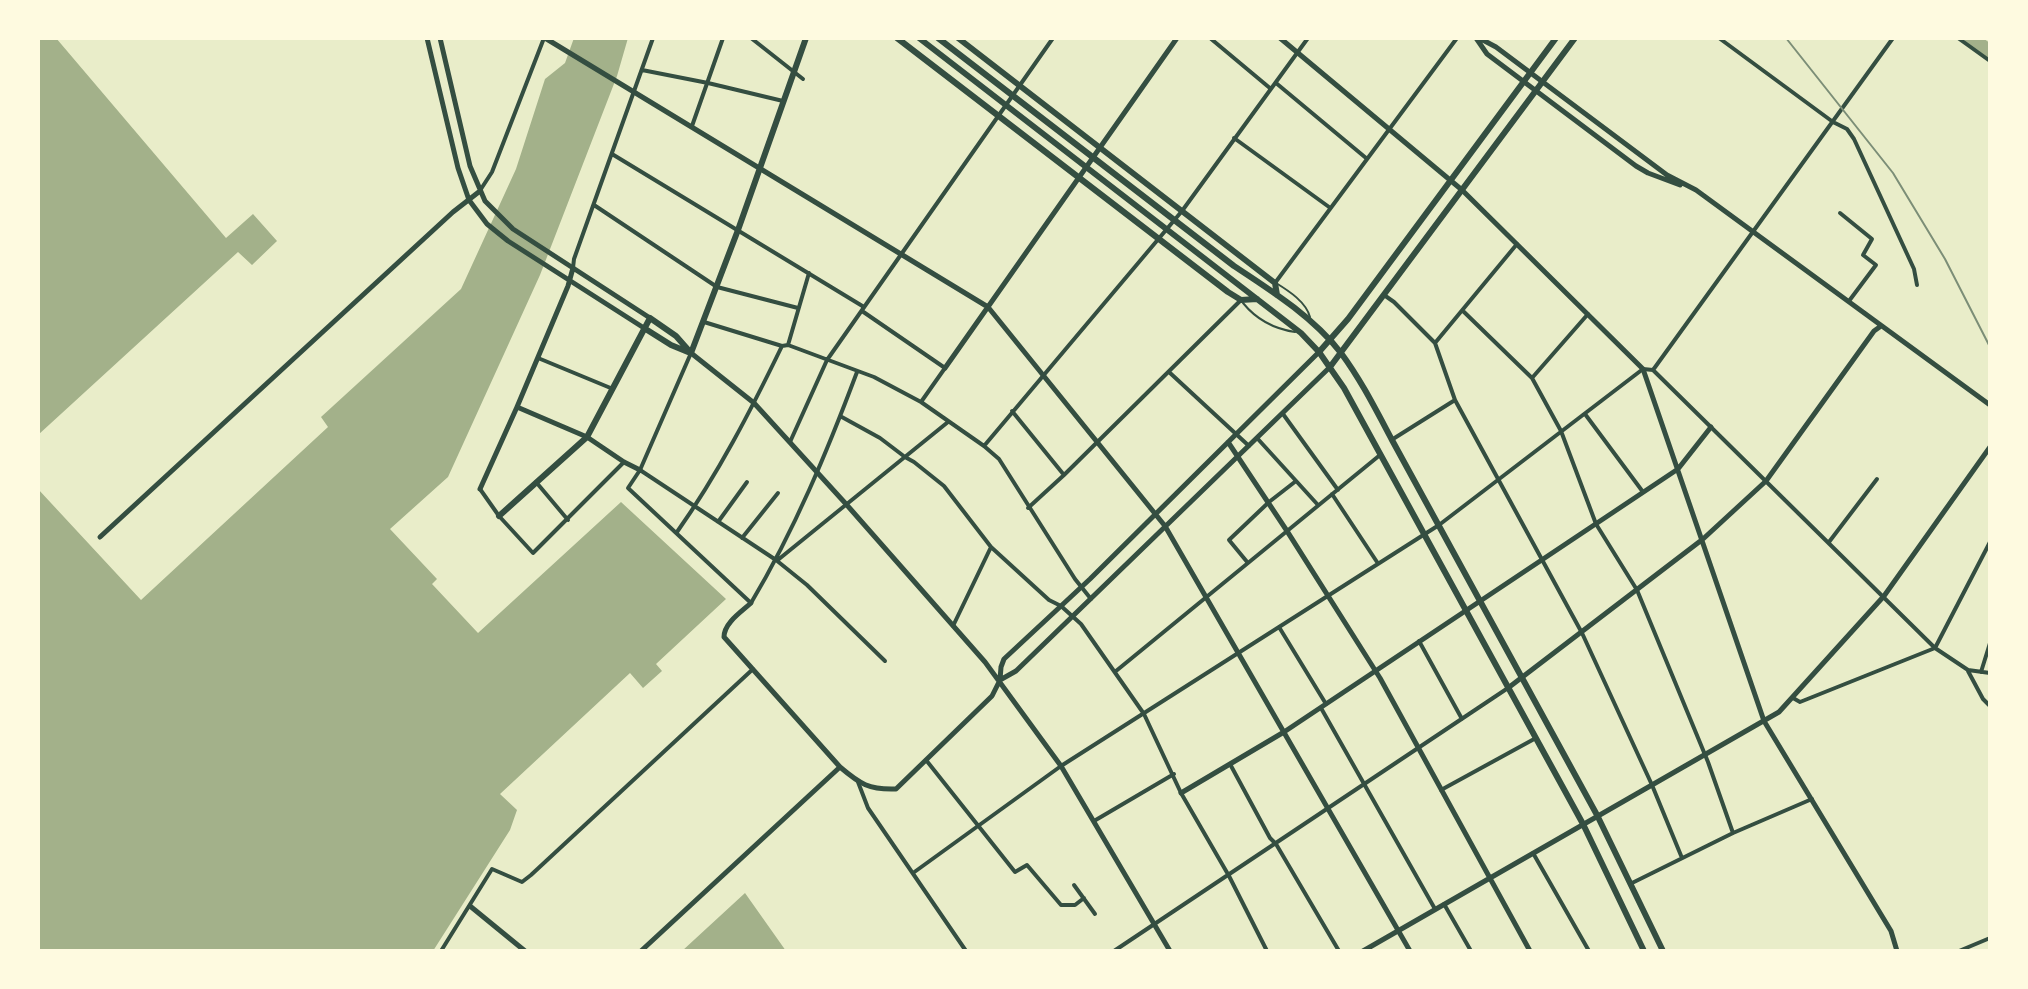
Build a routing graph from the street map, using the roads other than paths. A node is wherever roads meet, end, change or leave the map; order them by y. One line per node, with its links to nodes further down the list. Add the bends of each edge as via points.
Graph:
1 (427, 38): 57 (street)
2 (440, 38): 56 (street)
3 (545, 38): 37 (street); 56 (street)
4 (653, 38): 26 (street)
5 (723, 38): 31 (street)
6 (751, 38): 27 (street)
7 (806, 38): 27 (main road)
8 (897, 38): 41 (main road)
9 (919, 38): 40 (main road)
10 (938, 38): 38 (main road)
11 (958, 38): 34 (main road)
12 (1053, 38): 34 (street)
13 (1177, 38): 46 (street)
14 (1210, 38): 35 (street)
15 (1280, 38): 24 (street)
16 (1308, 38): 24 (street)
17 (1457, 38): 44 (street)
18 (1477, 38): 28 (street); 30 (street, via 1487,54)
19 (1556, 38): 28 (main road)
20 (1575, 38): 33 (main road)
21 (1719, 38): 42 (street)
22 (1893, 38): 42 (street)
23 (1958, 38): 25 (street)
24 (1297, 53): 32 (street); 44 (street)
25 (1990, 61)
26 (642, 70): 31 (street); 37 (street)
27 (794, 72): 29 (street); 39 (main road)
28 (1530, 73): 30 (main road); 33 (street)
29 (803, 79)
30 (1524, 81): 36 (street); 53 (main road)
31 (708, 83): 39 (street); 43 (street)
32 (1276, 83): 35 (street); 49 (street)
33 (1542, 83): 36 (main road); 55 (street, via 1667,175)
34 (1019, 85): 38 (street); 46 (main road)
35 (1271, 89): 45 (street)
36 (1536, 90): 54 (main road); 55 (street, via 1648,173)
37 (634, 91): 43 (street); 47 (street)
38 (1012, 95): 40 (street); 48 (main road)
39 (783, 101): 50 (main road)
40 (1005, 105): 41 (street); 51 (main road)
41 (997, 115): 52 (main road); 68 (street)
42 (1833, 122): 65 (street); 74 (street, via 1854,139)
43 (692, 126): 50 (street)
44 (1389, 128): 49 (street); 53 (street)
45 (1234, 138): 59 (street); 60 (street)
46 (1100, 147): 48 (street); 60 (main road)
47 (612, 154): 58 (street); 63 (street)
48 (1093, 157): 51 (street); 62 (main road)
49 (1367, 159): 59 (street)
50 (760, 167): 63 (main road); 68 (street)
51 (1086, 167): 52 (street); 64 (main road)
52 (1078, 178): 66 (main road); 82 (street)
53 (1451, 180): 54 (street); 93 (main road)
54 (1462, 190): 67 (street); 78 (main road)
55 (1696, 190): 65 (street)
56 (480, 191): 57 (street); 69 (street, via 513,229)
57 (469, 200): 71 (street, via 508,241); 166 (street)
58 (594, 205): 69 (street); 75 (street)
59 (1330, 208): 72 (street)
60 (1182, 211): 62 (street); 72 (main road)
61 (1840, 213): 81 (street, via 1872,239 1863,255 1876,265)
62 (1174, 220): 64 (street); 73 (main road)
63 (738, 230): 70 (street); 75 (main road)
64 (1167, 230): 66 (street); 76 (main road)
65 (1752, 231): 81 (street); 104 (street)
66 (1159, 239): 80 (main road); 107 (street)
67 (1517, 244): 85 (street); 86 (street)
68 (902, 253): 82 (street); 84 (street)
69 (573, 268): 71 (street); 87 (street)
70 (809, 273): 83 (street); 84 (street)
71 (570, 280): 91 (street); 99 (street)
72 (1275, 283): 73 (main road); 77 (main road); 88 (lane, via 1298,299)
73 (1261, 284): 77 (main road)
74 (1917, 285)
75 (717, 287): 83 (street); 89 (main road)
76 (1241, 287): 79 (main road); 80 (main road)
77 (1277, 295): 88 (main road)
78 (1384, 295): 94 (street); 98 (main road)
79 (1257, 299): 80 (main road); 92 (main road)
80 (1241, 300): 92 (lane, via 1263,321); 106 (street)
81 (1849, 301): 90 (street)
82 (988, 307): 102 (street); 107 (street)
83 (798, 308): 95 (street)
84 (863, 309): 100 (street); 102 (street)
85 (1463, 311): 94 (street); 108 (street)
86 (1588, 314): 103 (street); 108 (street)
87 (650, 318): 91 (main road); 97 (main road)
88 (1310, 321): 93 (main road)
89 (704, 322): 95 (street); 97 (main road)
90 (1881, 326): 113 (street); 143 (street)
91 (644, 328): 97 (main road); 109 (main road)
92 (1301, 333): 96 (main road)
93 (1330, 341): 96 (main road); 98 (main road)
94 (1435, 343): 110 (street)
95 (785, 346): 100 (street); 112 (street)
96 (1319, 352): 101 (main road); 122 (street)
97 (691, 353): 112 (street); 137 (street)
98 (1341, 353): 101 (main road); 125 (main road)
99 (538, 358): 109 (street); 114 (street)
100 (827, 360): 105 (street); 126 (street)
101 (1330, 367): 116 (street); 132 (main road)
102 (945, 368): 111 (street)
103 (1643, 369): 104 (street); 117 (street); 136 (street)
104 (1653, 370): 120 (street)
105 (857, 372): 111 (street); 118 (street)
106 (1169, 372): 122 (street); 127 (street)
107 (1044, 374): 115 (street); 127 (street)
108 (1532, 378): 121 (street)
109 (613, 389): 123 (main road)
110 (1455, 400): 125 (street); 140 (street)
111 (921, 402): 119 (street)
112 (754, 403): 126 (street); 154 (street)
113 (1990, 405)
114 (517, 407): 123 (street); 146 (street)
115 (1012, 411): 129 (street); 139 (street)
116 (1282, 413): 124 (street); 147 (street)
117 (1584, 414): 121 (street); 148 (street)
118 (840, 416): 133 (street); 138 (street)
119 (948, 422): 129 (street); 133 (street)
120 (1711, 427): 136 (street); 143 (street)
121 (1561, 431): 140 (street); 160 (street)
122 (1237, 433): 128 (street); 130 (street)
123 (587, 437): 135 (street); 144 (main road)
124 (1257, 438): 130 (street); 142 (street)
125 (1392, 440): 161 (main road)
126 (790, 442): 138 (street)
127 (1098, 442): 139 (street); 156 (street)
128 (1228, 442): 134 (street); 156 (street)
129 (984, 446): 155 (street, via 999,459)
130 (1249, 446): 134 (street)
131 (1990, 447): 179 (street)
132 (1380, 455): 147 (street); 165 (main road)
133 (905, 457): 152 (street); 171 (street, via 944,486)
134 (1239, 457): 151 (street); 162 (street)
135 (624, 462): 137 (street); 158 (street)
136 (1678, 469): 148 (street); 168 (street)
137 (640, 470): 154 (street); 164 (street, via 628,488)
138 (818, 473): 152 (street); 173 (street)
139 (1064, 475): 155 (street)
140 (1498, 478): 161 (street); 172 (street)
141 (1877, 479): 169 (street)
142 (1296, 481): 151 (street); 153 (street)
143 (1766, 481): 168 (street); 169 (street)
144 (536, 482): 157 (main road); 158 (street)
145 (747, 482): 159 (street)
146 (480, 489): 157 (street)
147 (1338, 490): 150 (street)
148 (1643, 492): 160 (street)
149 (778, 493): 167 (street)
150 (1332, 494): 153 (street); 175 (street)
151 (1269, 502): 163 (street); 174 (street, via 1229,540)
152 (846, 504): 173 (street); 187 (street)
153 (1318, 505): 163 (street)
154 (694, 508): 159 (street); 164 (street)
155 (1028, 508): 176 (street)
156 (1156, 513): 162 (street); 176 (street)
157 (499, 516): 158 (street, via 533,553)
158 (568, 520)
159 (718, 523): 167 (street)
160 (1596, 524): 172 (street); 177 (street)
161 (1439, 525): 165 (street); 182 (main road)
162 (1165, 526): 180 (street); 181 (street)
163 (1287, 531): 174 (street); 178 (street)
164 (677, 532): 183 (street)
165 (1424, 534): 175 (street); 185 (main road)
166 (100, 537)
167 (741, 538): 173 (street)
168 (1703, 539): 177 (street); 209 (street)
169 (1829, 542): 179 (street)
170 (1990, 542): 192 (street)
171 (991, 547): 184 (street); 187 (street)
172 (1542, 559): 182 (street); 189 (street)
173 (776, 560): 183 (street); 194 (street)
174 (1248, 563): 180 (street)
175 (1378, 563): 178 (street)
176 (1080, 588): 181 (street); 184 (street)
177 (1637, 590): 189 (street); 213 (street)
178 (1328, 594): 188 (street); 198 (street)
179 (1884, 596): 192 (street); 204 (street)
180 (1206, 598): 193 (street); 197 (street)
181 (1091, 599): 186 (street)
182 (1480, 602): 185 (street); 201 (main road)
183 (751, 603): 195 (street, via 723,632)
184 (1061, 606): 186 (street); 202 (street, via 1004,659)
185 (1467, 612): 190 (street); 203 (main road)
186 (1073, 617): 197 (street); 202 (street)
187 (953, 626): 202 (street)
188 (1279, 627): 193 (street); 205 (street)
189 (1582, 633): 201 (street); 221 (street)
190 (1419, 641): 198 (street); 208 (street)
191 (1990, 643): 199 (street)
192 (1935, 648): 196 (street); 204 (street, via 1800,702)
193 (1239, 654): 207 (street); 210 (street)
194 (885, 661)
195 (753, 669): 217 (street); 241 (street, via 531,875 522,882 492,869)
196 (1968, 670): 199 (street); 206 (street)
197 (1116, 671): 207 (street)
198 (1375, 671): 205 (street); 212 (street)
199 (1981, 672): 200 (street)
200 (1990, 673)
201 (1522, 678): 203 (street); 226 (main road)
202 (1000, 680): 214 (street, via 992,696); 216 (street)
203 (1508, 688): 208 (street); 211 (main road)
204 (1793, 698): 209 (street)
205 (1323, 706): 210 (street); 220 (street)
206 (1990, 706)
207 (1144, 714): 216 (street); 218 (street)
208 (1462, 719): 212 (street)
209 (1764, 721): 213 (street); 224 (street)
210 (1284, 732): 215 (street); 225 (street)
211 (1536, 738): 222 (street); 228 (main road)
212 (1418, 748): 220 (street); 222 (street)
213 (1705, 754): 221 (street); 230 (street)
214 (926, 760): 219 (street, via 896,789 879,790); 229 (street)
215 (1230, 764): 223 (street); 231 (street)
216 (1061, 766): 227 (street); 229 (street)
217 (840, 767): 219 (street); 249 (street)
218 (1174, 774): 223 (street); 227 (street)
219 (858, 782): 234 (street, via 868,808)
220 (1365, 785): 225 (street); 242 (street)
221 (1652, 785): 226 (street); 233 (street)
222 (1441, 790): 236 (street)
223 (1181, 793): 235 (street)
224 (1812, 799): 230 (street); 262 (street, via 1891,931)
225 (1328, 810): 231 (street); 245 (street)
226 (1597, 815): 228 (street); 237 (main road)
227 (1094, 821): 244 (street)
228 (1583, 824): 232 (street); 260 (main road)
229 (979, 826): 234 (street); 239 (street, via 1015,872 1027,865 1061,905 1075,905)
230 (1733, 833): 233 (street)
231 (1276, 844): 235 (street); 254 (street)
232 (1533, 853): 236 (street); 259 (street)
233 (1682, 858): 237 (street)
234 (913, 873): 250 (street)
235 (1229, 876): 244 (street); 253 (street)
236 (1489, 878): 240 (street); 258 (street)
237 (1630, 884): 261 (main road)
238 (1074, 885): 239 (street)
239 (1084, 898): 243 (street)
240 (1444, 904): 242 (street); 257 (street)
241 (470, 906): 247 (street); 248 (street)
242 (1435, 909): 245 (street)
243 (1095, 914)
244 (1155, 925): 251 (street); 252 (street)
245 (1399, 931): 255 (street); 256 (street)
246 (1990, 938): 263 (street)
247 (441, 951)
248 (525, 951)
249 (641, 951)
250 (966, 951)
251 (1114, 951)
252 (1170, 951)
253 (1267, 951)
254 (1339, 951)
255 (1363, 951)
256 (1410, 951)
257 (1471, 951)
258 (1530, 951)
259 (1589, 951)
260 (1644, 951)
261 (1663, 951)
262 (1897, 951)
263 (1959, 951)

